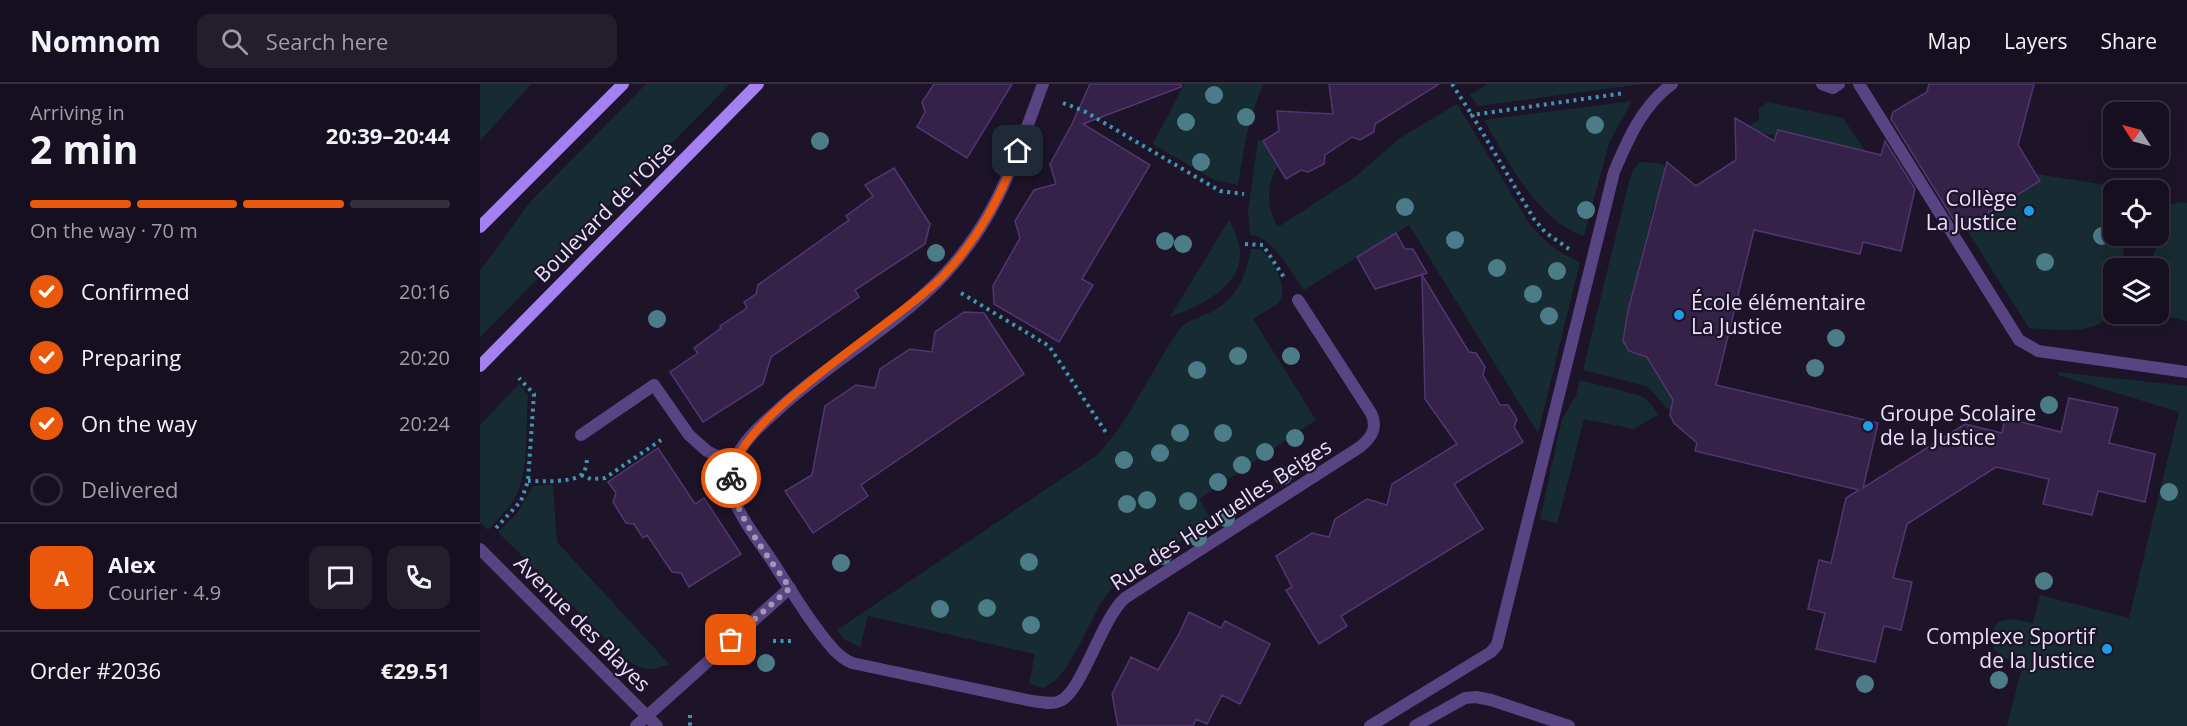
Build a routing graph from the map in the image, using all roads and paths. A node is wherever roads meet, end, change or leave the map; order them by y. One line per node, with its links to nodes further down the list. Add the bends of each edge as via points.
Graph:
1 (623, 84): 12 (main road)
2 (758, 84): 17 (main road, Boulevard de l'Oise)
3 (1452, 84): 10 (path)
4 (1672, 84): 9 (street)
5 (1822, 84): 6 (street, via 1833,88)
6 (1839, 84)
7 (1859, 84): 18 (street, via 2019,340 2038,351)
8 (1042, 89): 11 (path, via 1220,191); 15 (street, via 990,215)
9 (1653, 100): 10 (path, via 1637,92); 14 (street, via 1633,129 1614,172)
10 (1472, 115): 14 (path, via 1545,232 1563,246)
11 (1244, 194)
12 (480, 228)
13 (1245, 244): 16 (path, via 1259,243 1267,249)
14 (1593, 257): 32 (street, via 1497,645)
15 (943, 277): 21 (path, via 964,296 1049,346); 23 (street, via 805,385 757,430)
16 (1298, 300): 28 (street, Rue des Heuruelles Beiges, via 1371,413 1374,431 1360,447 1125,598 1109,616 1075,686 1065,698 1055,702 1032,700 849,662 833,649)
17 (480, 366)
18 (2187, 372)
19 (519, 378): 25 (path, via 534,394)
20 (683, 426): 22 (street, via 654,384); 23 (street, via 707,451); 24 (path, via 605,478)
21 (1107, 434)
22 (581, 435): 24 (path, via 587,461)
23 (733, 464): 28 (street, via 731,483 736,503)
24 (581, 476): 25 (path)
25 (528, 481): 26 (path, via 521,501)
26 (493, 532)
27 (480, 549): 29 (street, Avenue des Blayes)
28 (790, 588): 29 (street)
29 (647, 716): 30 (street); 31 (street, Avenue des Blayes)
30 (636, 726)
31 (657, 726)
32 (1370, 726)
33 (1415, 726): 34 (street, via 1465,698 1476,697)
34 (1569, 726)

